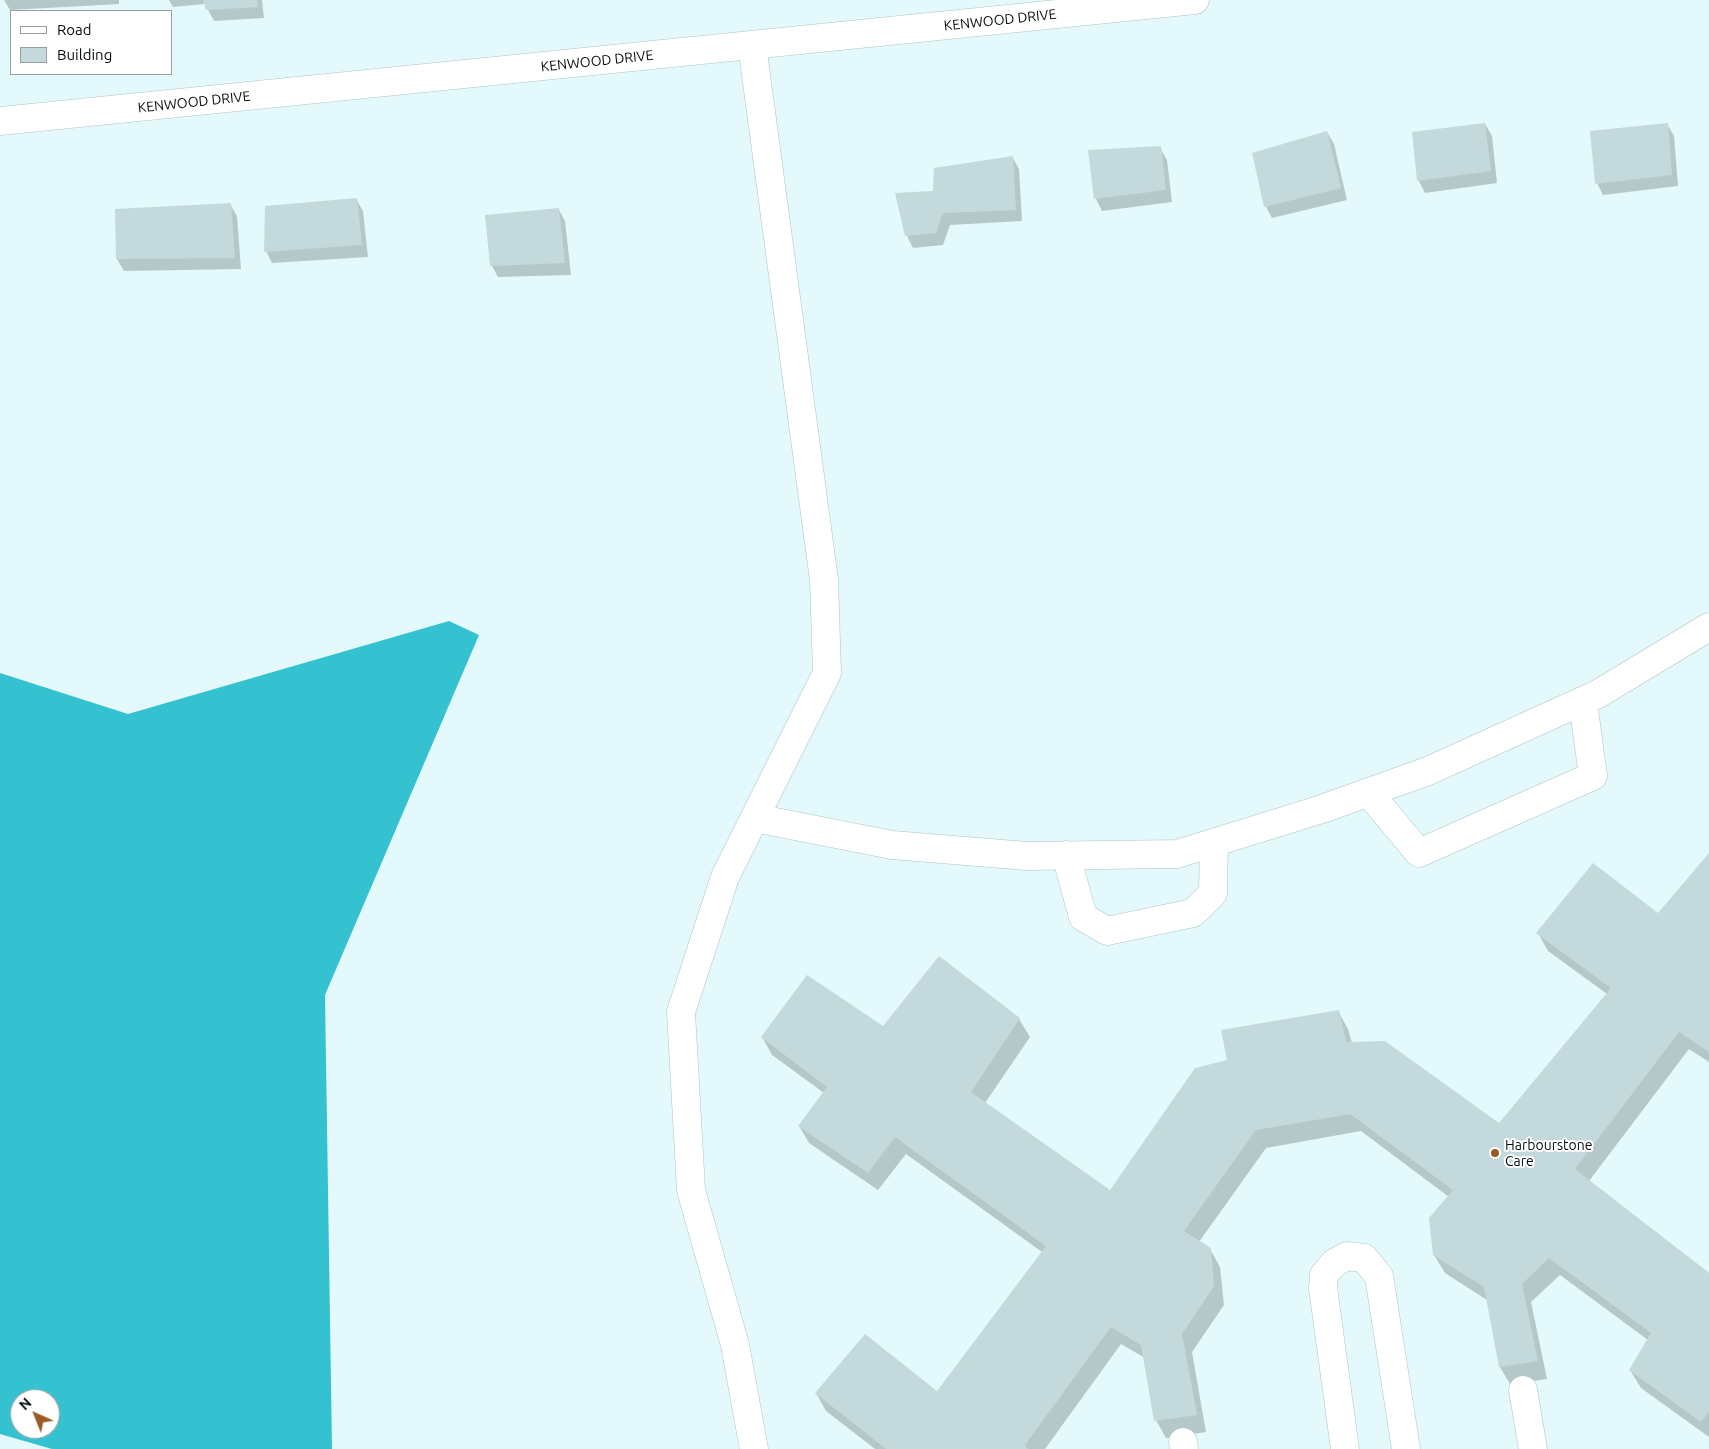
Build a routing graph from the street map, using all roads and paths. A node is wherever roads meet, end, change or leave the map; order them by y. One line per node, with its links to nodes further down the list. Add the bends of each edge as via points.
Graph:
1 (1195, 0): 2 (street, KENWOOD DRIVE)
2 (1156, 2): 3 (street, KENWOOD DRIVE)
3 (752, 45): 4 (street, KENWOOD DRIVE); 8 (street, via 824,580 827,673)
4 (0, 122)
5 (1709, 627): 6 (street)
6 (1583, 702): 7 (street, via 1428,771); 7 (street, via 1593,776 1418,853)
7 (1369, 793): 9 (street)
8 (755, 818): 10 (street, via 892,845); 12 (street, via 725,877 681,1012 692,1190 735,1345)
9 (1214, 843): 10 (street, via 1177,854); 10 (street, via 1213,892 1194,913 1107,931 1083,917)
10 (1066, 856)
11 (1523, 1390): 15 (street)
12 (754, 1449)
13 (1345, 1449): 14 (street, via 1322,1288 1324,1275 1334,1263 1347,1256 1364,1258 1379,1276)
14 (1406, 1449)
15 (1533, 1449)

